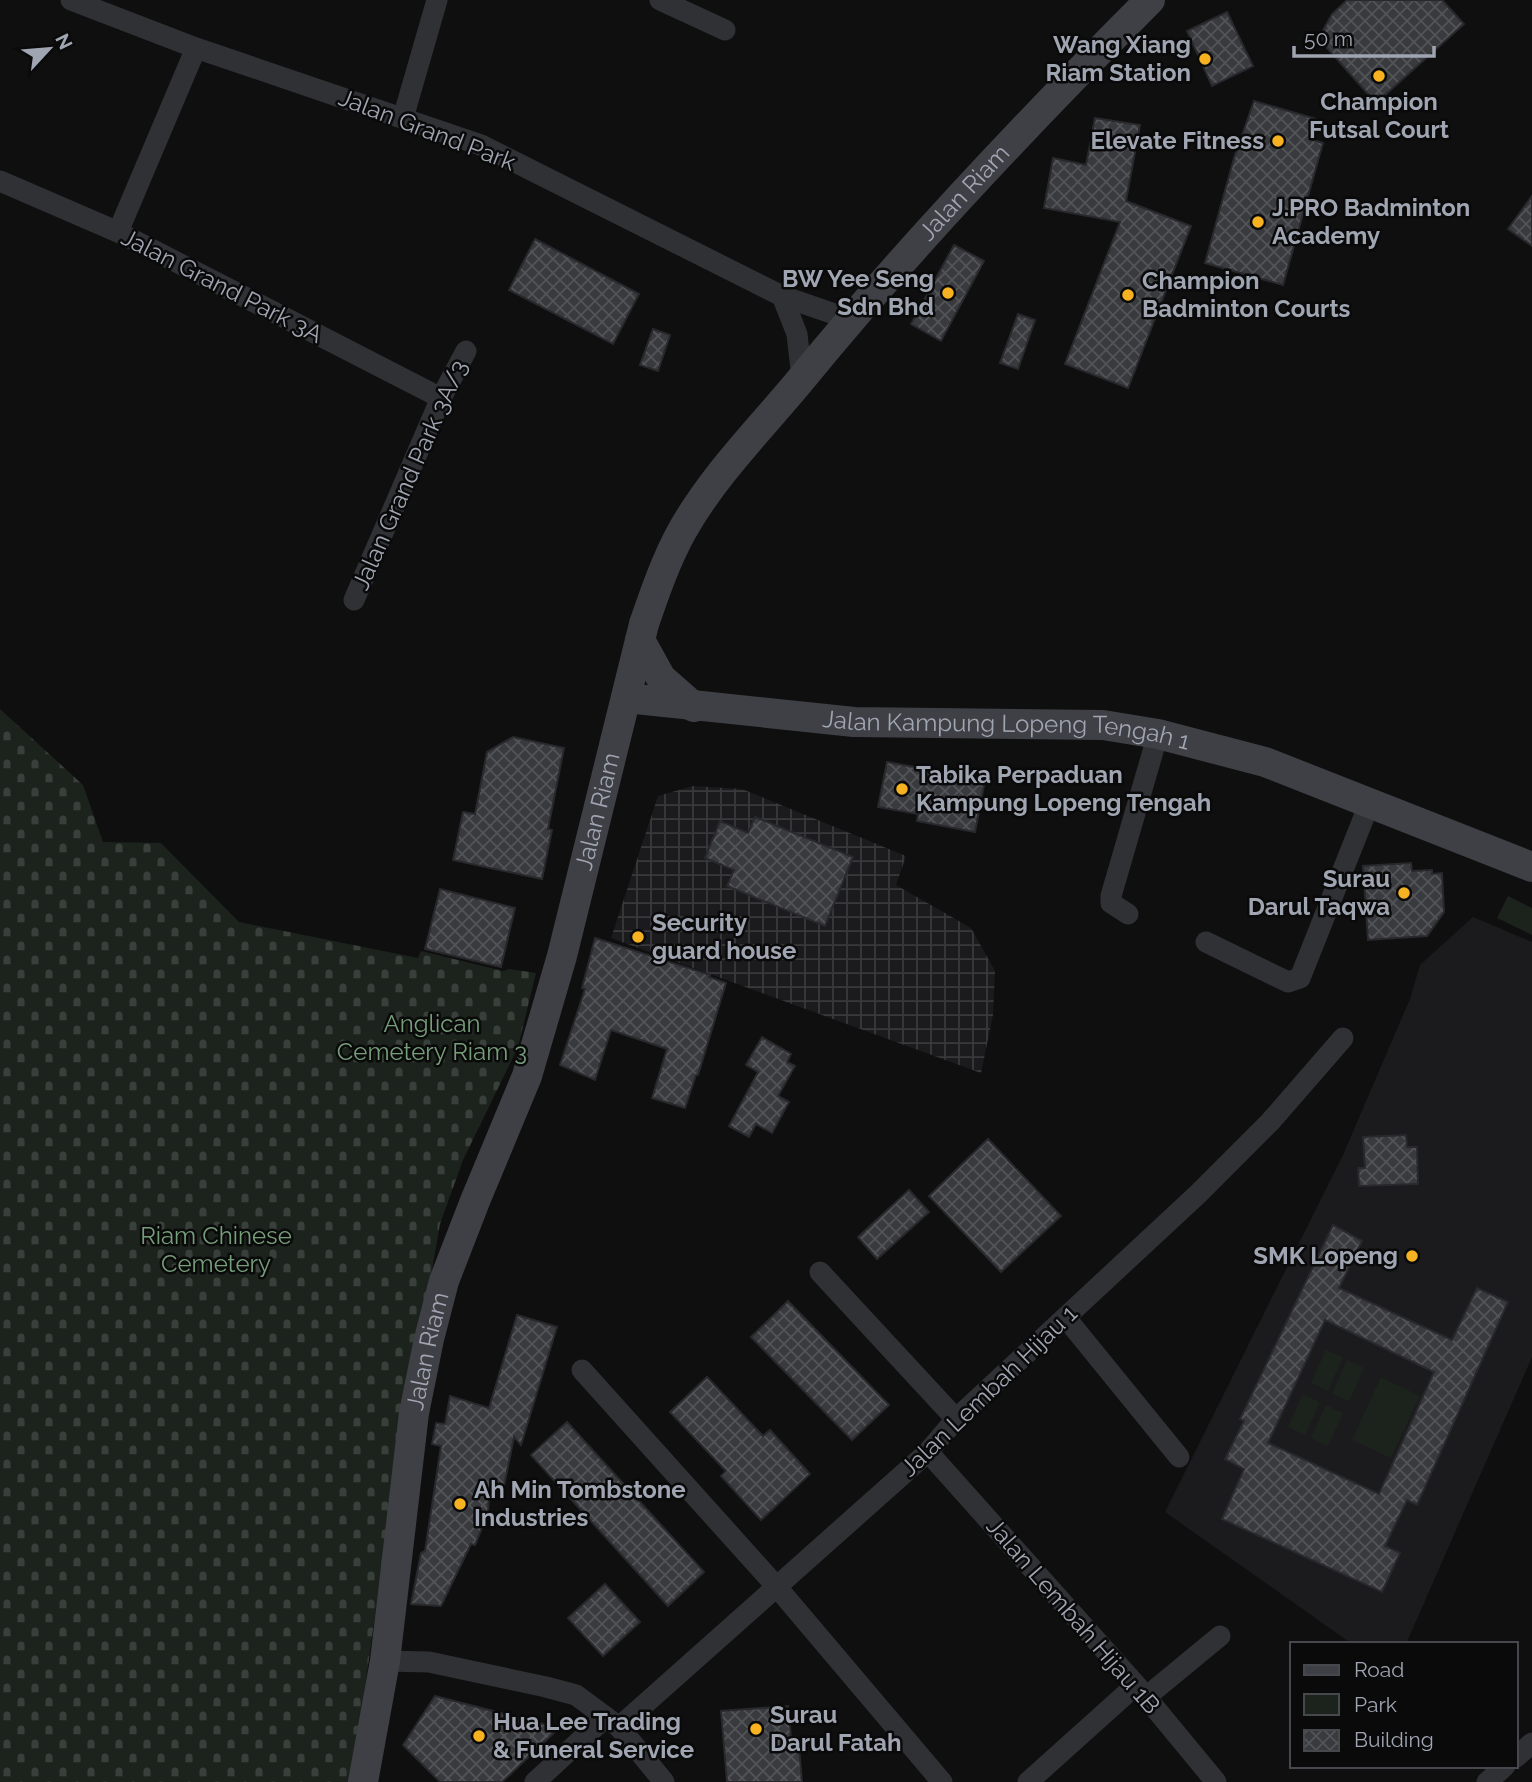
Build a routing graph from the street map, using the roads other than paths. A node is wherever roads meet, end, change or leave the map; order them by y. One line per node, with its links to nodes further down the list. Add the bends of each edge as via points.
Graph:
1 (71, 0): 6 (street, Jalan Grand Park)
2 (437, 0): 7 (street)
3 (660, 0): 5 (street)
4 (1150, 0): 11 (main road, Jalan Riam, via 971,184)
5 (725, 30)
6 (196, 47): 7 (street, Jalan Grand Park); 9 (street)
7 (403, 118): 10 (street, Jalan Grand Park, via 481,145)
8 (0, 181): 9 (street, Jalan Grand Park 3A)
9 (118, 232): 14 (street, Jalan Grand Park 3A)
10 (782, 296): 11 (street, Jalan Grand Park); 13 (street, via 797,334)
11 (849, 320): 13 (main road, Jalan Riam)
12 (466, 351): 14 (street, Jalan Grand Park 3A/3)
13 (802, 378): 16 (main road, Jalan Riam, via 714,483 682,531)
14 (441, 398): 15 (street, Jalan Grand Park 3A/3)
15 (354, 600)
16 (640, 640): 17 (main road, Jalan Riam); 18 (main road, via 661,678)
17 (626, 698): 18 (main road, Jalan Kampung Lopeng Tengah 1); 20 (main road, Jalan Riam)
18 (694, 707): 19 (main road, Jalan Kampung Lopeng Tengah 1, via 854,722 1104,725); 20 (main road, via 642,720)
19 (1158, 734): 21 (main road, Jalan Kampung Lopeng Tengah 1, via 1265,762); 23 (street, via 1111,896 1111,903)
20 (617, 737): 34 (main road, Jalan Riam, via 527,1076 449,1270 429,1339 414,1413)
21 (1370, 802): 22 (main road, Jalan Kampung Lopeng Tengah 1); 24 (street, via 1300,978 1289,982)
22 (1532, 867)
23 (1128, 914)
24 (1206, 942)
25 (1343, 1038): 27 (street, Jalan Lembah Hijau 1, via 1270,1122)
26 (820, 1272): 29 (street)
27 (1066, 1318): 29 (street, Jalan Lembah Hijau 1); 31 (street)
28 (582, 1370): 32 (street)
29 (956, 1419): 30 (street, Jalan Lembah Hijau 1)
30 (928, 1451): 32 (street, Jalan Lembah Hijau 1); 35 (street, Jalan Lembah Hijau 1B)
31 (1179, 1457)
32 (776, 1586): 36 (street, Jalan Lembah Hijau 1); 43 (street)
33 (1220, 1636): 35 (street)
34 (385, 1661): 36 (street, via 429,1662 576,1695); 40 (main road, Jalan Riam)
35 (1141, 1691): 44 (street); 45 (street, Jalan Lembah Hijau 1B)
36 (612, 1722): 41 (street, Jalan Lembah Hijau 1); 42 (street)
37 (1532, 1743): 38 (street)
38 (1518, 1755)
39 (1503, 1768): 46 (street)
40 (363, 1782)
41 (535, 1782)
42 (664, 1782)
43 (942, 1782)
44 (1028, 1782)
45 (1216, 1782)
46 (1487, 1782)

